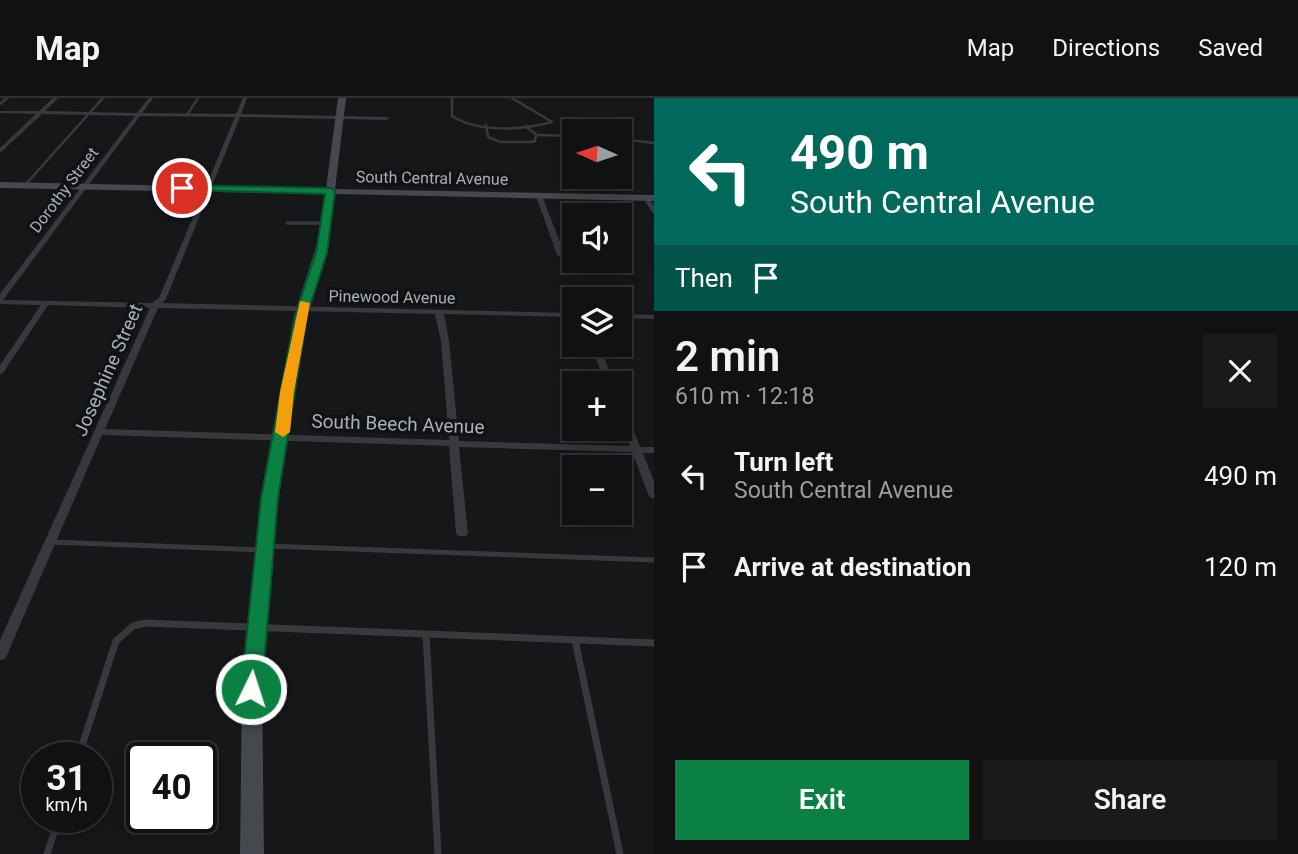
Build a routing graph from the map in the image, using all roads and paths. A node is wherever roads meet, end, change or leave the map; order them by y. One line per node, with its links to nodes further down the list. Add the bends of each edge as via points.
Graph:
1 (7, 98): 10 (lane)
2 (56, 98): 12 (street)
3 (103, 98): 13 (lane)
4 (151, 98): 14 (street, Dorothy Street)
5 (198, 98): 15 (lane)
6 (245, 98): 16 (street, Josephine Street)
7 (342, 98): 17 (street)
8 (452, 98): 19 (lane, via 454,119)
9 (512, 98): 20 (lane, via 552,122)
10 (0, 104)
11 (0, 112): 12 (street)
12 (41, 112): 13 (street); 25 (street)
13 (89, 113): 14 (street); 27 (lane)
14 (139, 114): 15 (street); 28 (street, Dorothy Street)
15 (187, 115): 16 (street)
16 (238, 116): 17 (street); 29 (street, Josephine Street)
17 (339, 117): 18 (street); 30 (street)
18 (387, 118)
19 (486, 125): 20 (lane); 21 (lane, via 488,137 500,142 531,142)
20 (525, 126): 21 (lane)
21 (536, 134): 22 (lane)
22 (562, 135)
23 (632, 140): 24 (lane)
24 (654, 143)
25 (0, 151)
26 (0, 185): 27 (street, South Central Avenue)
27 (25, 185): 28 (street, South Central Avenue)
28 (85, 186): 29 (street, South Central Avenue); 37 (street, Dorothy Street)
29 (206, 189): 30 (street, South Central Avenue); 39 (street, Josephine Street, via 162,299)
30 (331, 191): 31 (street, South Central Avenue); 35 (street)
31 (540, 195): 32 (street, South Central Avenue); 36 (street)
32 (650, 198): 33 (street)
33 (654, 211)
34 (287, 223): 35 (lane)
35 (326, 223): 40 (street)
36 (561, 255)
37 (0, 300): 38 (street, Pinewood Avenue)
38 (46, 303): 39 (street, Pinewood Avenue); 45 (street)
39 (155, 305): 40 (street, Pinewood Avenue); 46 (street, Josephine Street)
40 (302, 309): 41 (street, Pinewood Avenue); 48 (street)
41 (439, 312): 42 (street, Pinewood Avenue); 49 (street)
42 (562, 315)
43 (632, 316): 44 (street)
44 (654, 317)
45 (0, 371)
46 (99, 432): 48 (street, South Beech Avenue); 54 (street, Josephine Street)
47 (632, 435): 50 (street)
48 (282, 437): 49 (street, South Beech Avenue); 55 (street)
49 (453, 444): 50 (street, South Beech Avenue); 53 (street)
50 (638, 450): 51 (street, South Beech Avenue); 52 (street)
51 (654, 450)
52 (654, 496)
53 (462, 533)
54 (50, 542): 55 (lane); 61 (street, Josephine Street)
55 (264, 548): 56 (lane); 57 (street)
56 (654, 559)
57 (256, 627): 58 (lane); 62 (lane, via 145,623 124,632 113,648); 65 (street, via 251,689)
58 (426, 634): 59 (lane); 66 (lane)
59 (575, 639): 60 (lane); 67 (lane)
60 (654, 643)
61 (0, 655)
62 (83, 742)
63 (54, 833): 64 (lane)
64 (47, 854)
65 (252, 854)
66 (438, 854)
67 (620, 854)

